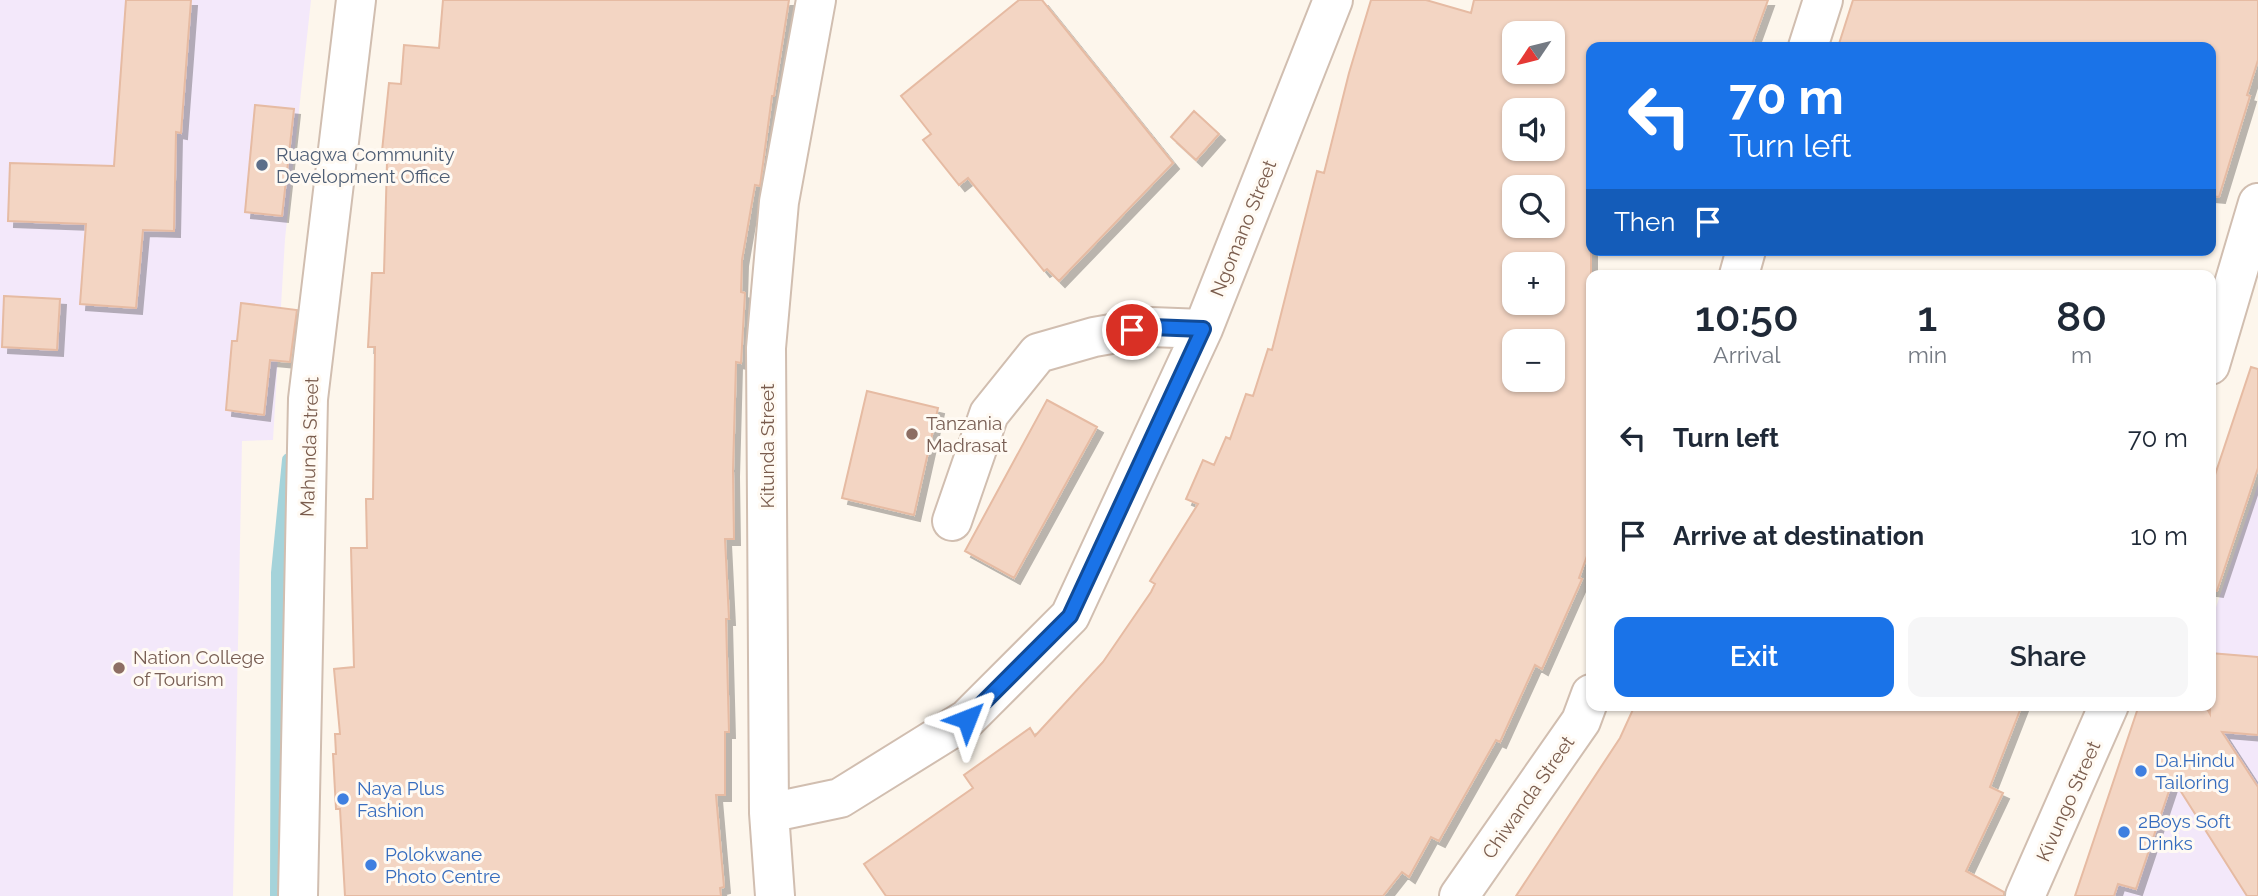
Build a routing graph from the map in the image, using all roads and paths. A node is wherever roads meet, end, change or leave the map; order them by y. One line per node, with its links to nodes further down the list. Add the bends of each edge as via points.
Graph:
1 (356, 0): 13 (street, Mahunda Street, via 308,399)
2 (816, 0): 12 (street, Kitunda Street, via 779,202 766,348)
3 (1333, 0): 7 (street, Ngomano Street)
4 (1823, 0): 5 (street)
5 (1810, 42)
6 (2258, 203): 8 (street)
7 (1203, 329): 9 (street, via 1151,327 1038,353 989,414); 12 (street, Ngomano Street, via 1070,616 967,719 840,798)
8 (2216, 345)
9 (952, 522)
10 (1586, 708): 15 (street, Chiwanda Street)
11 (2106, 711): 16 (street, Kivungo Street)
12 (769, 813): 14 (street, Kitunda Street)
13 (298, 896)
14 (775, 896)
15 (1459, 896)
16 (2025, 896)

